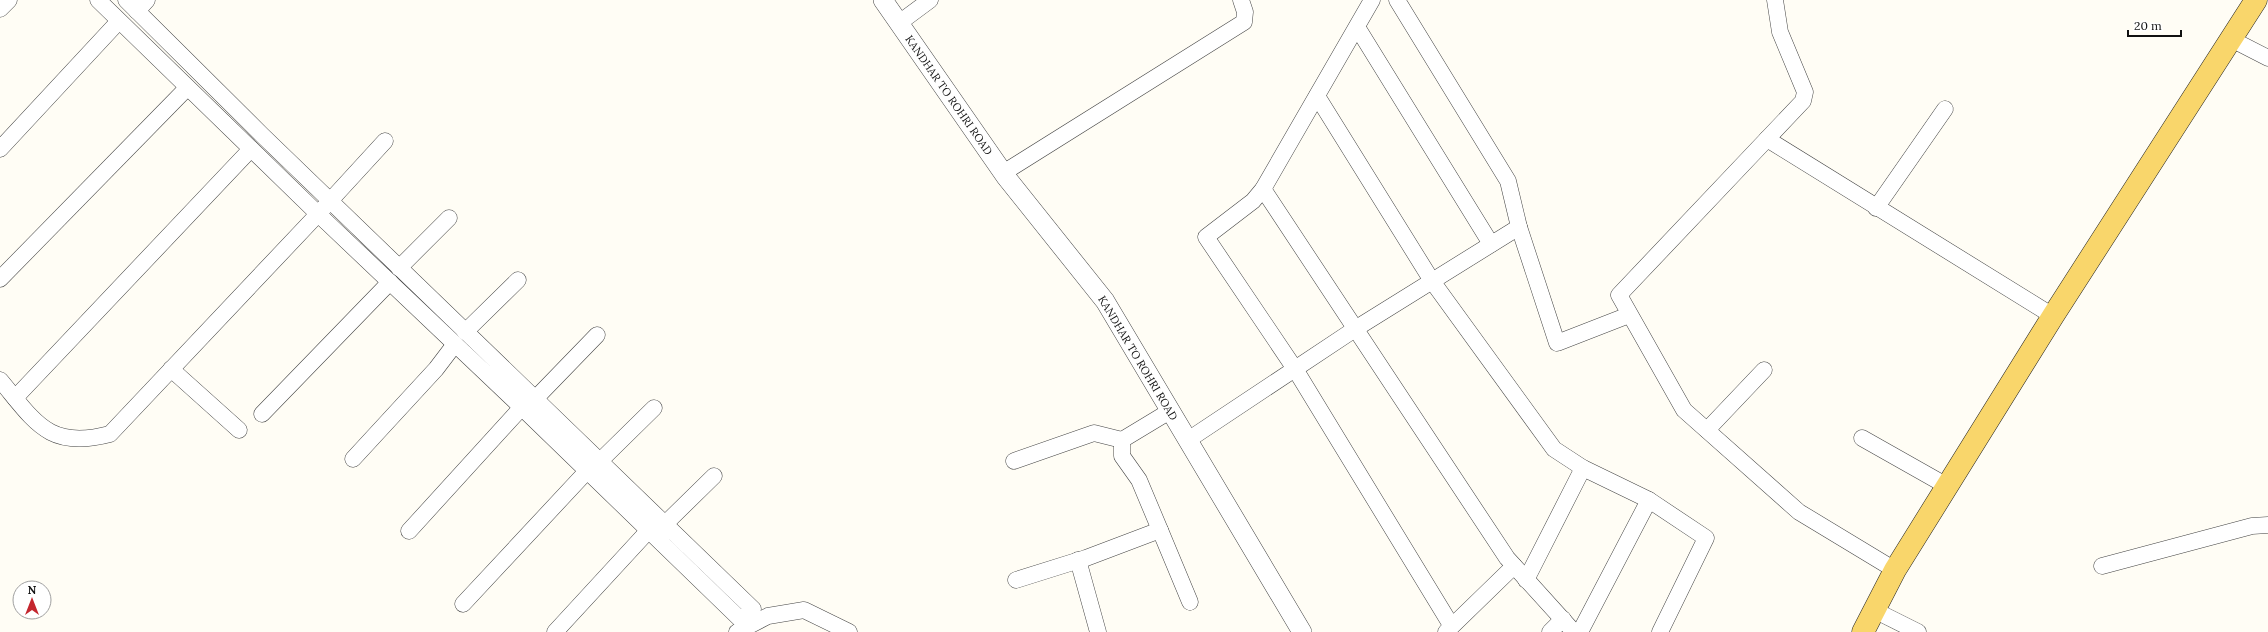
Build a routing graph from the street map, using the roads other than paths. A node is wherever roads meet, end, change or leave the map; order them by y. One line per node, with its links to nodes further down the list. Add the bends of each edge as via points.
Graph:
1 (9, 0): 11 (street)
2 (98, 0): 12 (street)
3 (883, 0): 13 (street, KANDHAR TO ROHRI ROAD)
4 (930, 0): 13 (street)
5 (1241, 0): 24 (street, via 1245,12 1244,22)
6 (1372, 0): 14 (street)
7 (1397, 0): 30 (street, via 1508,181)
8 (1775, 0): 20 (street, via 1776,20 1805,92 1802,101)
9 (2256, 0): 15 (main road)
10 (136, 4): 26 (street)
11 (0, 9)
12 (119, 21): 17 (street); 22 (street)
13 (899, 24): 24 (street, KANDHAR TO ROHRI ROAD)
14 (1357, 27): 18 (street); 31 (street)
15 (2231, 39): 16 (street); 38 (main road)
16 (2268, 58)
17 (187, 88): 23 (street); 33 (street)
18 (1317, 96): 25 (street); 35 (street)
19 (1945, 108): 27 (street)
20 (1767, 139): 27 (street); 37 (street, via 1619,295)
21 (385, 141): 26 (street)
22 (0, 149)
23 (251, 149): 28 (street); 46 (street)
24 (1003, 172): 49 (street, KANDHAR TO ROHRI ROAD, via 1105,301)
25 (1263, 189): 39 (street); 43 (street, via 1253,201 1206,236)
26 (330, 201): 28 (street); 32 (street)
27 (1876, 208): 38 (street)
28 (318, 214): 36 (street); 42 (street)
29 (449, 218): 32 (street)
30 (1519, 227): 31 (street); 37 (street, via 1557,343)
31 (1491, 244): 35 (street)
32 (399, 268): 41 (street)
33 (0, 278)
34 (518, 280): 41 (street)
35 (1432, 281): 39 (street); 59 (street, via 1554,449)
36 (390, 282): 41 (street); 50 (street)
37 (1629, 316): 52 (street, via 1684,410)
38 (2053, 316): 61 (main road)
39 (1355, 329): 43 (street); 69 (street)
40 (597, 335): 47 (street)
41 (460, 338): 47 (street); 56 (street, via 436,369)
42 (172, 369): 46 (street, via 110,434 96,437 67,439 53,434 39,426); 51 (street)
43 (1295, 369): 55 (street); 78 (street)
44 (1764, 370): 52 (street)
45 (0, 380): 46 (street)
46 (15, 398)
47 (528, 403): 58 (street); 67 (street)
48 (654, 408): 58 (street)
49 (1170, 411): 54 (street); 55 (street, KANDHAR TO ROHRI ROAD)
50 (262, 414)
51 (239, 430)
52 (1707, 430): 71 (street, via 1799,512)
53 (1862, 438): 61 (street)
54 (1122, 440): 57 (street, via 1094,433); 66 (street, via 1122,456 1139,480)
55 (1188, 440): 83 (street, KANDHAR TO ROHRI ROAD)
56 (353, 459)
57 (1014, 461)
58 (594, 466): 63 (street); 65 (street); 75 (street)
59 (1583, 468): 62 (street); 73 (street)
60 (714, 476): 63 (street)
61 (1947, 486): 71 (main road)
62 (1648, 500): 86 (street); 87 (street, via 1706,538)
63 (665, 524): 65 (street, via 753,609 741,620)
64 (2268, 525): 70 (street, via 2252,526)
65 (649, 530): 79 (street)
66 (1160, 530): 68 (street); 74 (street)
67 (409, 531)
68 (1078, 560): 72 (street); 82 (street)
69 (1514, 566): 73 (street); 78 (street)
70 (2102, 566)
71 (1895, 570): 76 (main road)
72 (1016, 580)
73 (1526, 580): 77 (street)
74 (1190, 602)
75 (463, 604)
76 (1874, 610): 88 (main road); 89 (street)
77 (1563, 619): 84 (street); 85 (street)
78 (1449, 629)
79 (555, 632)
80 (738, 632): 81 (street, via 768,616 804,610)
81 (849, 632)
82 (1098, 632)
83 (1302, 632)
84 (1550, 632)
85 (1574, 632)
86 (1580, 632)
87 (1660, 632)
88 (1863, 632)
89 (1918, 632)

